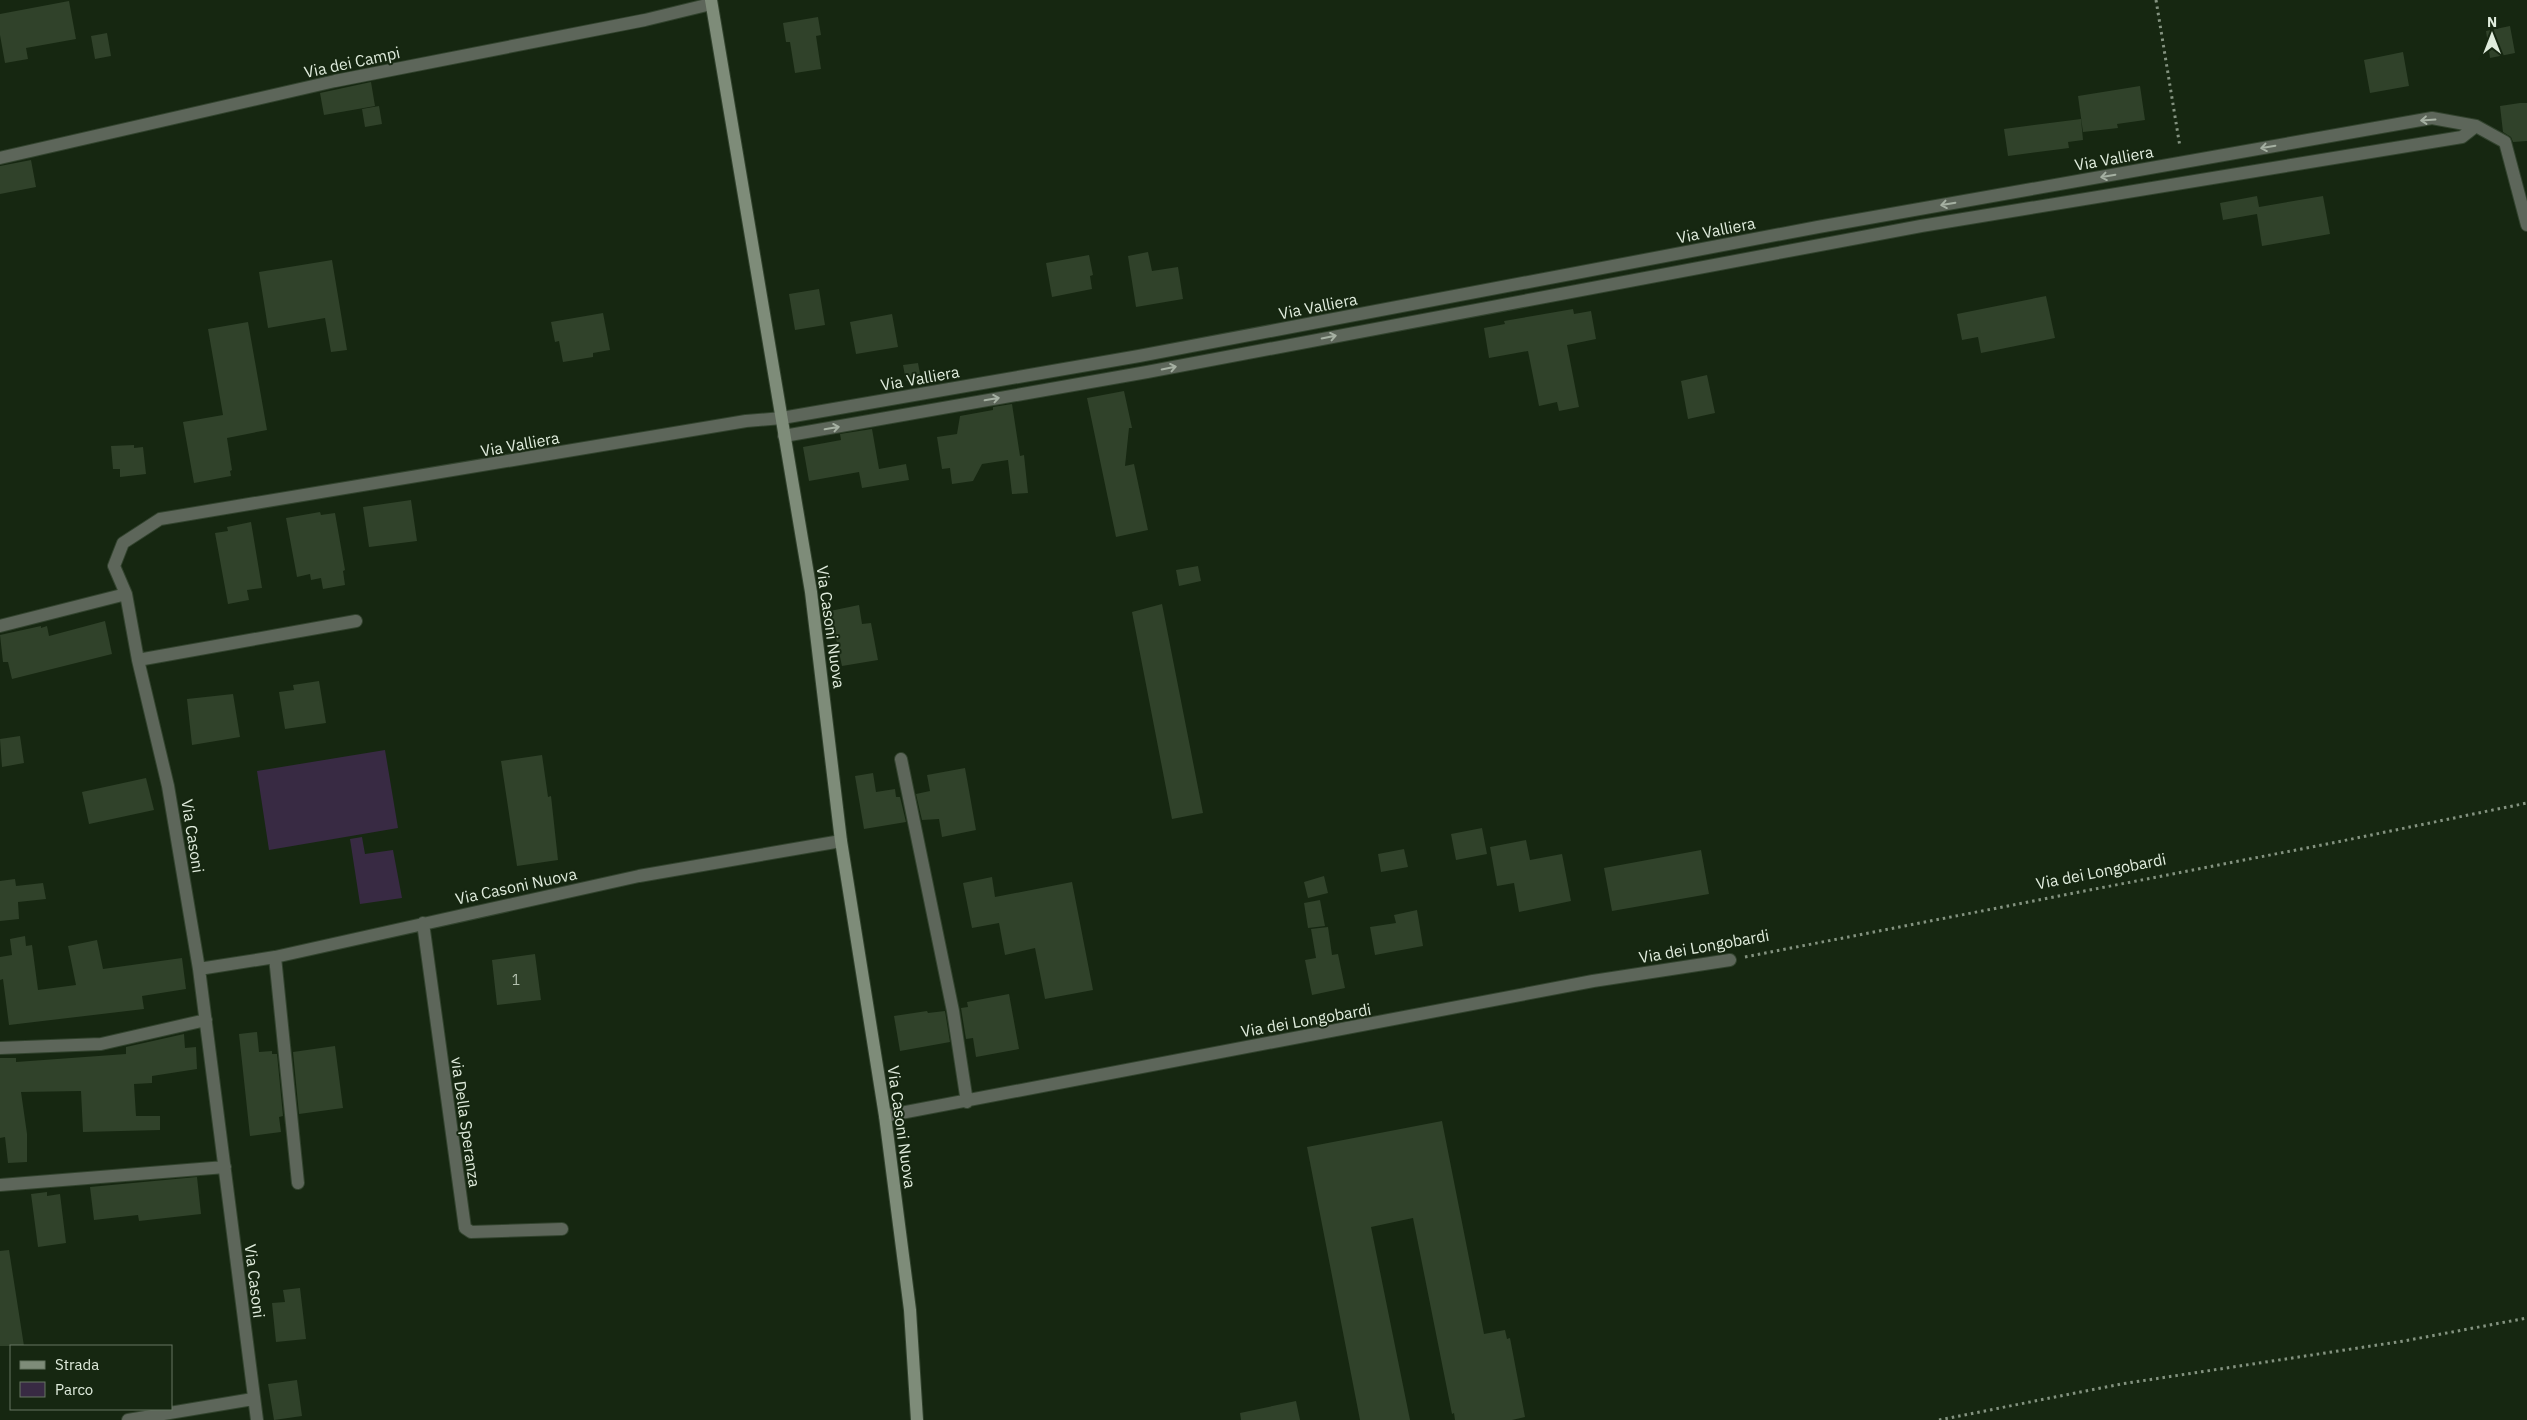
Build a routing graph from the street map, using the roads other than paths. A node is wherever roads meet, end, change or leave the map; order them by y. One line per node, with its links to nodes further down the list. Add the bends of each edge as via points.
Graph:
1 (711, 2): 3 (street, Via dei Campi, via 645,20 336,81); 7 (main road, Via Casoni Nuova)
2 (2476, 126): 4 (street, via 2505,142); 5 (street, Via Valliera, one-way to 5, via 2432,118 1818,227); 6 (street, Via Valliera, one-way to 2, via 1921,226 2462,138)
3 (0, 158)
4 (2527, 225)
5 (1139, 356): 6 (street); 7 (street, Via Valliera)
6 (1147, 372): 8 (street, Via Valliera, one-way to 6)
7 (782, 418): 8 (main road, Via Casoni Nuova); 9 (street, Via Valliera, via 746,421 160,520 123,543 114,566)
8 (784, 436): 14 (main road, Via Casoni Nuova, via 811,592)
9 (126, 594): 11 (street); 12 (street, Via Casoni)
10 (356, 621): 12 (street)
11 (0, 626)
12 (138, 660): 18 (street, Via Casoni, via 168,786)
13 (901, 759): 21 (street, via 953,1011)
14 (842, 841): 15 (street, Via Casoni Nuova, via 639,876); 22 (main road, Via Casoni Nuova)
15 (423, 922): 16 (street, Via Casoni Nuova); 26 (street, via Della Speranza, via 465,1228 471,1232)
16 (275, 957): 18 (street, Via Casoni Nuova); 24 (street)
17 (1730, 960): 21 (street, Via dei Longobardi, via 1593,981)
18 (199, 968): 19 (street, Via Casoni)
19 (206, 1020): 20 (street, via 100,1044); 23 (street, Via Casoni)
20 (0, 1048)
21 (967, 1102): 22 (street, Via dei Longobardi)
22 (885, 1116): 30 (main road, Via Casoni Nuova, via 910,1310)
23 (225, 1167): 25 (street); 27 (street, Via Casoni)
24 (298, 1183)
25 (0, 1185)
26 (562, 1229)
27 (253, 1399): 28 (street); 29 (street, Via Casoni)
28 (128, 1420)
29 (257, 1420)
30 (917, 1420)

